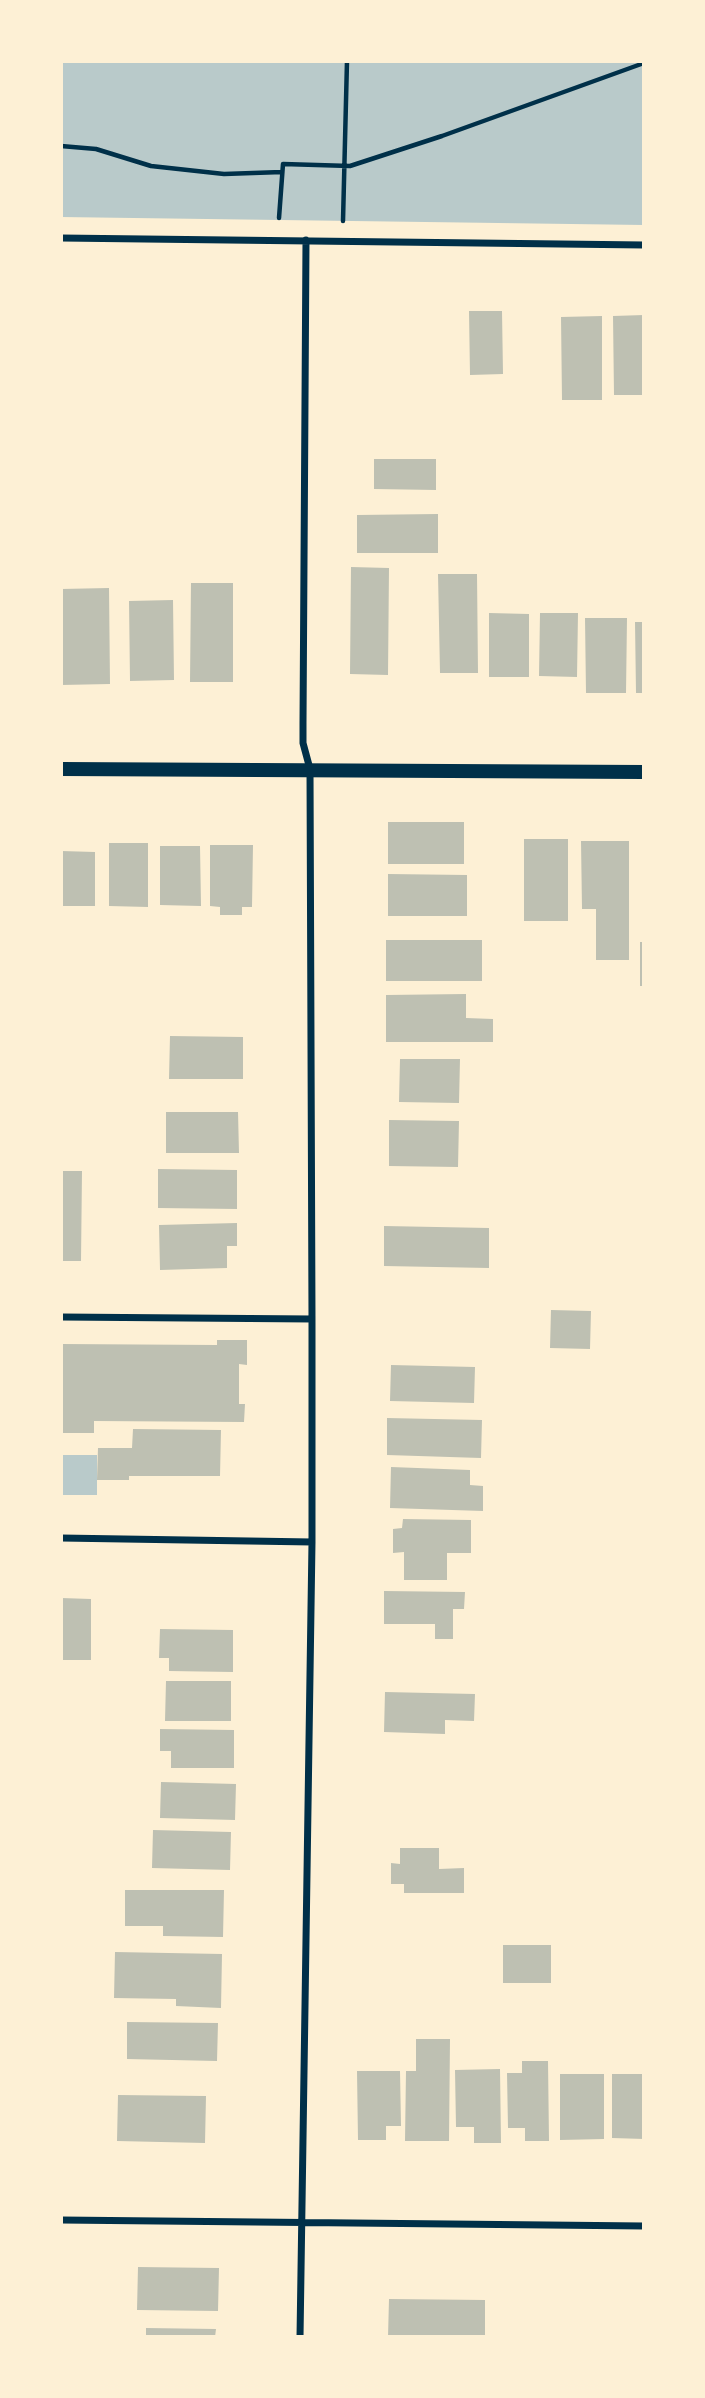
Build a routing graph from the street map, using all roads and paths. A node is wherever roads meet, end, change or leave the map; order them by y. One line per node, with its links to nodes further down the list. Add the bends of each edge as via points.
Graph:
1 (347, 61): 4 (path)
2 (644, 63): 4 (path)
3 (61, 146): 5 (path, via 96,149 151,166 224,174)
4 (346, 166): 5 (path, via 283,164); 7 (path)
5 (282, 172): 6 (path)
6 (279, 218)
7 (343, 221)
8 (61, 238): 9 (street)
9 (306, 240): 10 (street); 12 (street, via 303,743)
10 (644, 245)
11 (61, 769): 12 (main road)
12 (310, 769): 13 (main road); 15 (street)
13 (644, 772)
14 (61, 1317): 15 (street)
15 (312, 1319): 17 (street)
16 (61, 1538): 17 (street)
17 (312, 1542): 19 (street)
18 (61, 2220): 19 (street)
19 (302, 2223): 20 (street); 21 (street)
20 (644, 2226)
21 (300, 2337)

